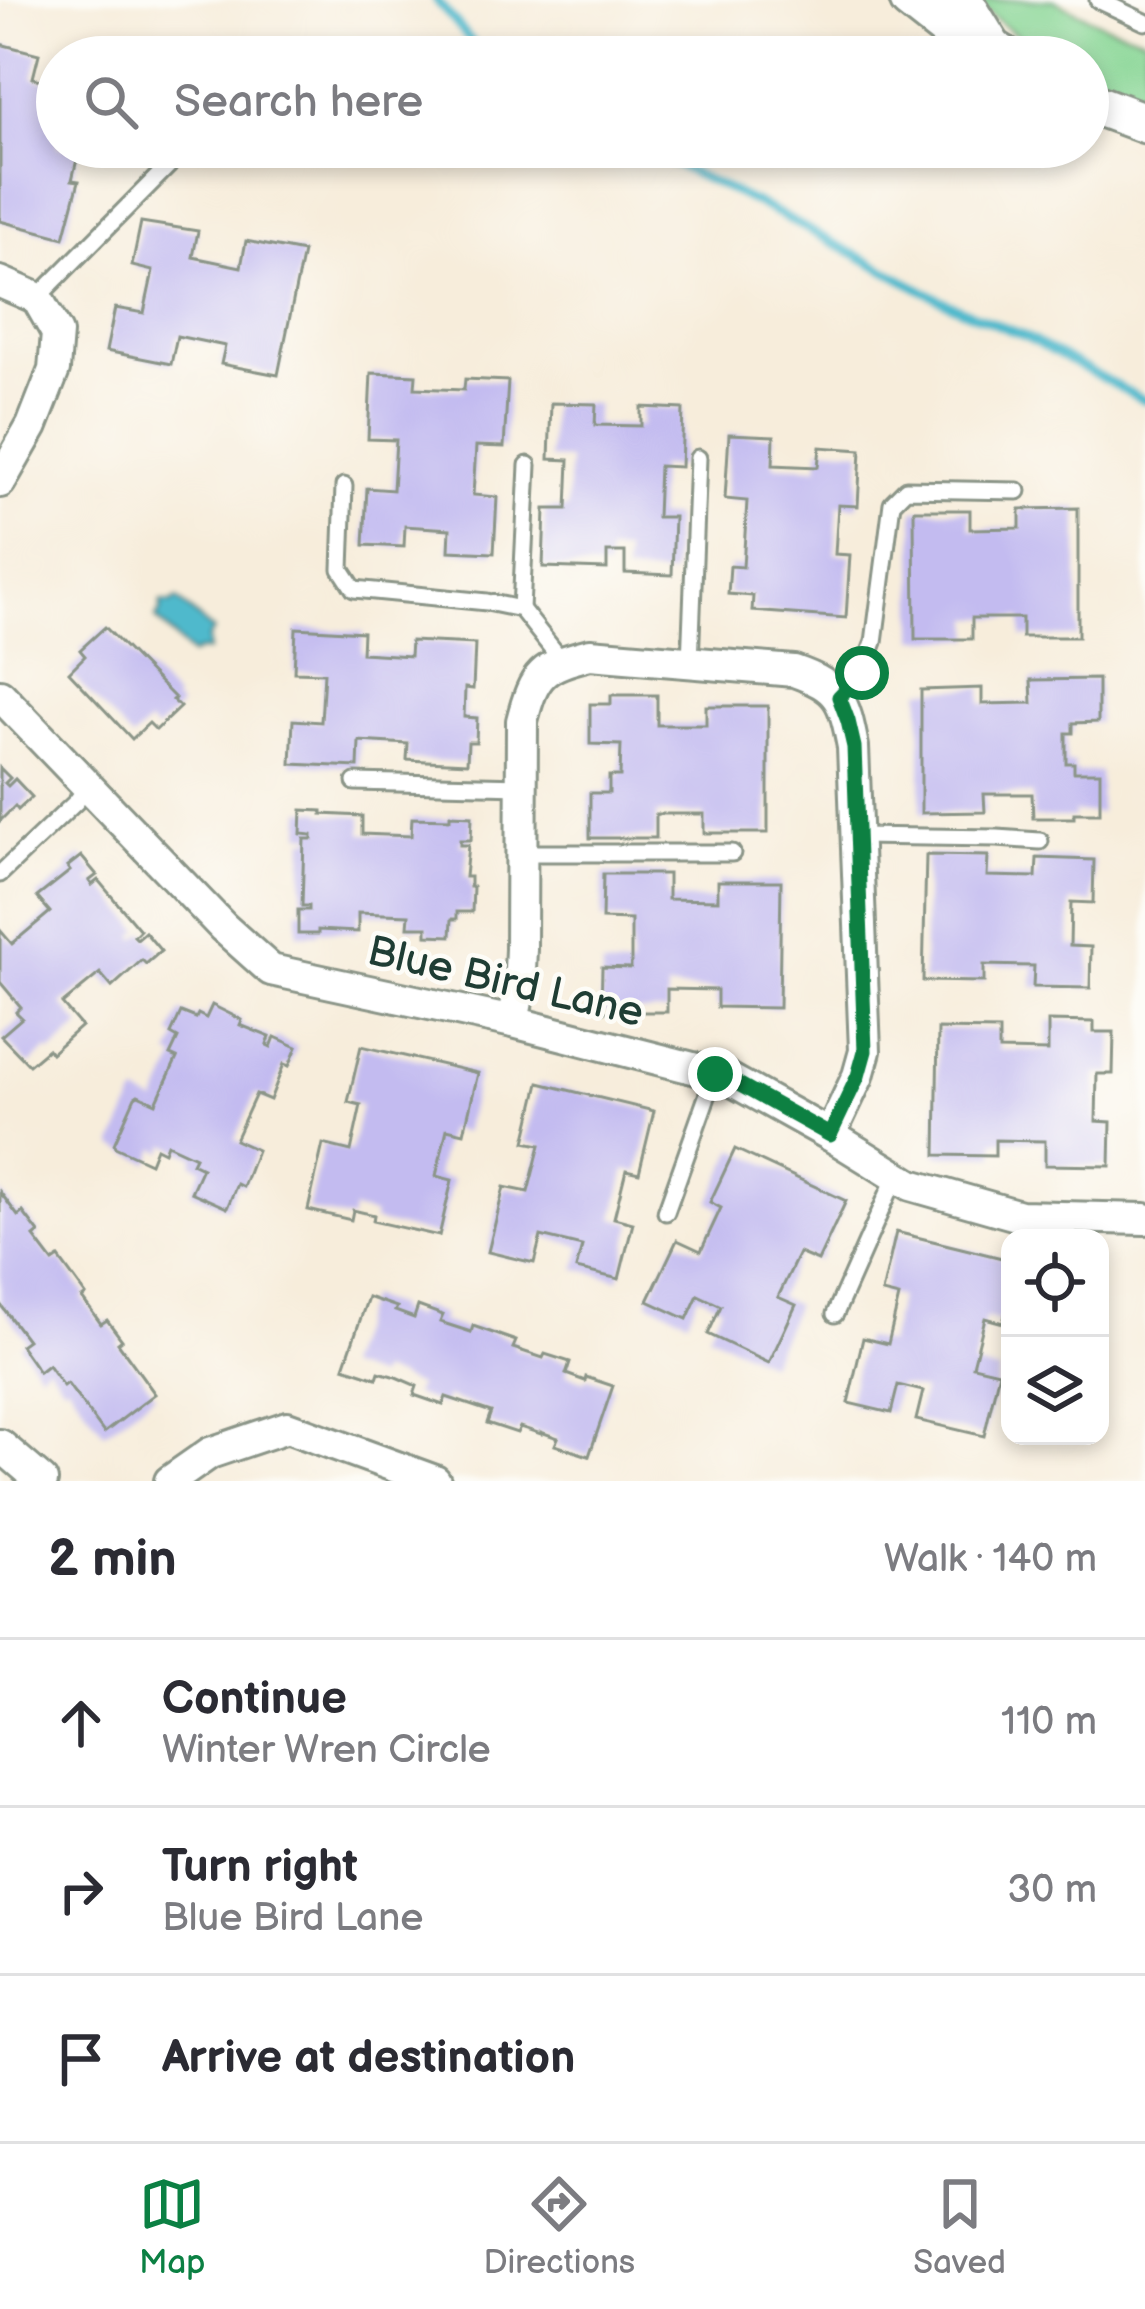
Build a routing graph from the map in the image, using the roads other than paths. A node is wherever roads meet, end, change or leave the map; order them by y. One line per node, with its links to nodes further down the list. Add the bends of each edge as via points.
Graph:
1 (910, 0): 5 (street)
2 (959, 0): 6 (street)
3 (1098, 0): 4 (lane)
4 (1145, 22)
5 (959, 36)
6 (985, 36)
7 (1109, 110): 8 (street)
8 (1145, 123)
9 (167, 168): 11 (lane)
10 (0, 282): 11 (street)
11 (37, 298): 14 (street, via 57,333 54,370)
12 (698, 458): 19 (lane)
13 (528, 465): 17 (lane)
14 (0, 482)
15 (344, 486): 17 (lane, via 341,569 354,590)
16 (1018, 491): 21 (lane, via 906,489 892,502 874,642 862,673)
17 (520, 609): 18 (lane)
18 (562, 661): 19 (street, via 590,654); 23 (street, via 529,693)
19 (690, 663): 21 (street, via 794,671)
20 (0, 695): 24 (street, Blue Bird Lane)
21 (839, 697): 25 (street, via 854,747)
22 (355, 782): 23 (lane)
23 (522, 786): 27 (street)
24 (87, 787): 29 (lane); 30 (street, Blue Bird Lane, via 271,970)
25 (857, 836): 26 (lane); 32 (street, via 865,1051)
26 (1040, 841)
27 (521, 853): 28 (lane); 30 (street)
28 (732, 853)
29 (0, 874)
30 (513, 1022): 31 (street, Blue Bird Lane)
31 (715, 1074): 32 (street, Blue Bird Lane); 34 (lane)
32 (830, 1135): 33 (street, Blue Bird Lane)
33 (896, 1176): 35 (street, Blue Bird Lane, via 1020,1216); 36 (lane)
34 (666, 1212)
35 (1145, 1219)
36 (835, 1314)
37 (0, 1445): 38 (street)
38 (42, 1481)
39 (170, 1481): 40 (street, via 210,1453 286,1427)
40 (436, 1481)

